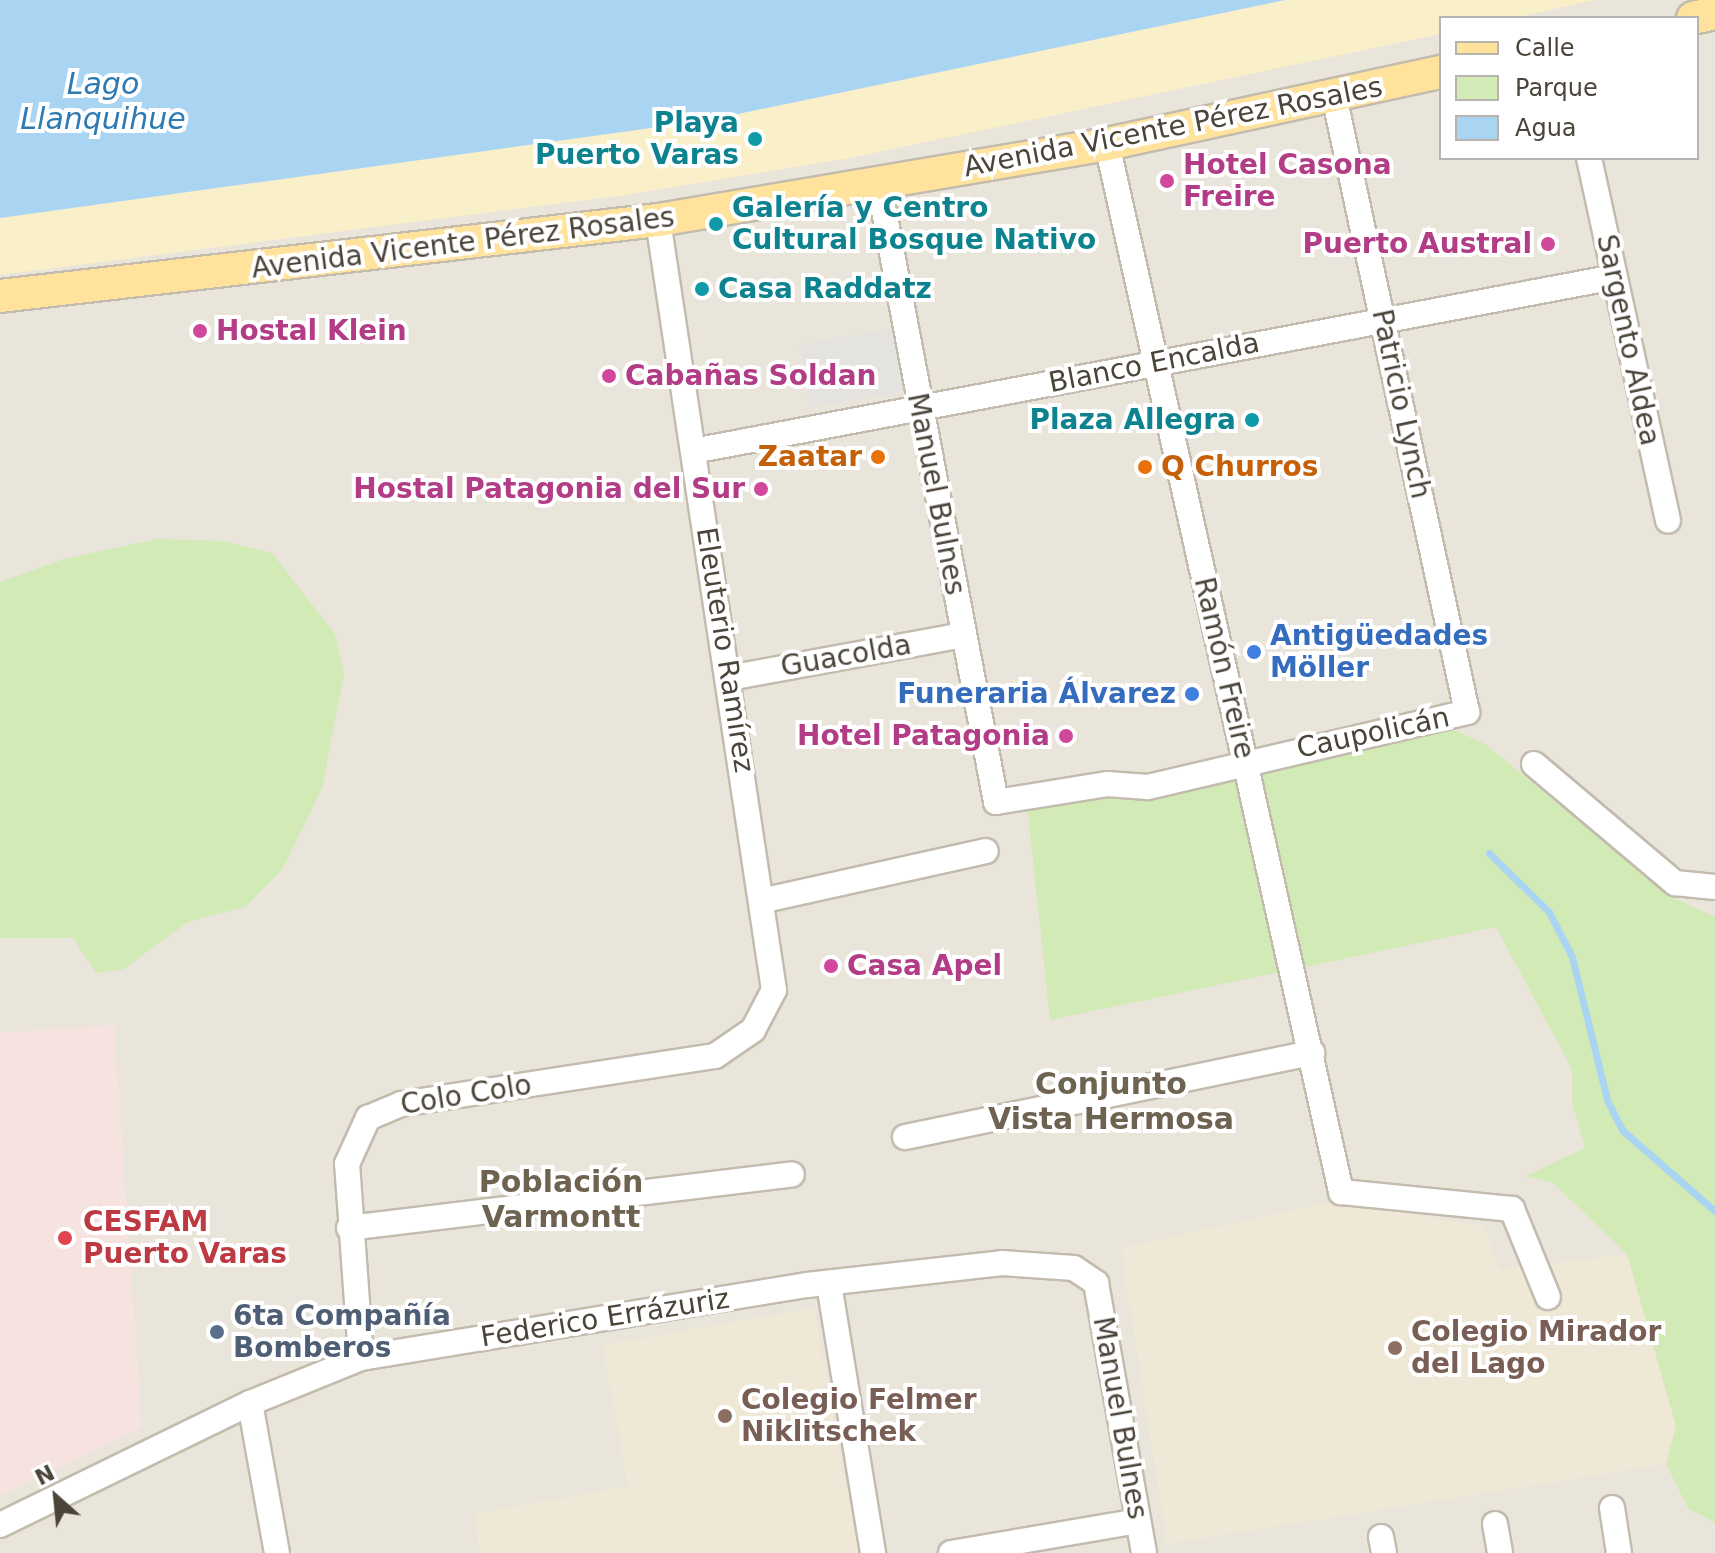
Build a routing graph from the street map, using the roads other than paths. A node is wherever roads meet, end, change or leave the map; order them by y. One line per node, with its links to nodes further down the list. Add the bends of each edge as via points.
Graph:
1 (1439, 72): 2 (main road, Avenida Vicente Pérez Rosales)
2 (1334, 96): 3 (main road, Avenida Vicente Pérez Rosales); 9 (street, Patricio Lynch)
3 (1107, 144): 5 (main road, Avenida Vicente Pérez Rosales); 10 (street, Ramón Freire)
4 (1589, 160): 7 (street, Sargento Aldea)
5 (879, 185): 6 (main road, Avenida Vicente Pérez Rosales); 11 (street, Manuel Bulnes)
6 (658, 220): 8 (main road, Avenida Vicente Pérez Rosales); 12 (street, Eleuterio Ramírez)
7 (1615, 277): 9 (street, Blanco Encalda); 13 (street, Sargento Aldea)
8 (0, 296)
9 (1383, 320): 10 (street, Blanco Encalda); 16 (street, Patricio Lynch)
10 (1156, 363): 11 (street, Blanco Encalda); 17 (street, Ramón Freire)
11 (919, 407): 12 (street, Blanco Encalda); 14 (street, Manuel Bulnes)
12 (693, 451): 15 (street, Eleuterio Ramírez)
13 (1668, 521)
14 (963, 635): 15 (street, Guacolda); 19 (street, Manuel Bulnes)
15 (729, 678): 22 (street, Eleuterio Ramírez)
16 (1467, 712): 17 (street, Caupolicán)
17 (1244, 760): 19 (street, Caupolicán, via 1148,787 1107,784); 23 (street, Ramón Freire)
18 (1534, 764): 21 (street, via 1675,883)
19 (996, 802)
20 (986, 851): 22 (street)
21 (1715, 887)
22 (765, 900): 24 (street, Eleuterio Ramírez, via 774,990 753,1030)
23 (1312, 1053): 25 (street); 30 (street, Ramón Freire, via 1341,1192 1512,1209)
24 (715, 1056): 27 (street, Colo Colo, via 378,1111 348,1151)
25 (905, 1137)
26 (792, 1174): 27 (street)
27 (349, 1228): 31 (street, Colo Colo)
28 (1096, 1283): 29 (street, Federico Errázuriz, via 1074,1268 1002,1263); 34 (street, Manuel Bulnes)
29 (829, 1284): 31 (street, Federico Errázuriz); 38 (street)
30 (1548, 1297)
31 (361, 1358): 32 (street, Federico Errázuriz)
32 (250, 1403): 36 (street, Federico Errázuriz); 37 (street)
33 (1612, 1508): 42 (street)
34 (1138, 1521): 39 (street); 40 (street, Manuel Bulnes)
35 (1495, 1524): 41 (street)
36 (0, 1525)
37 (277, 1553)
38 (873, 1553)
39 (951, 1553)
40 (1144, 1553)
41 (1500, 1553)
42 (1619, 1553)

